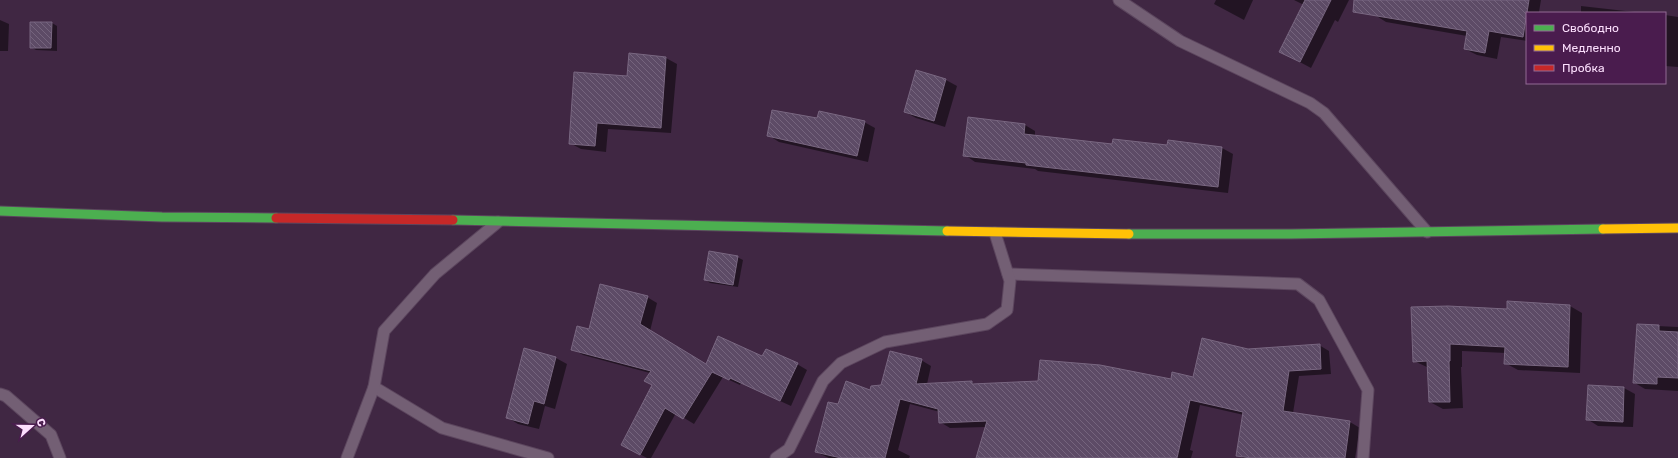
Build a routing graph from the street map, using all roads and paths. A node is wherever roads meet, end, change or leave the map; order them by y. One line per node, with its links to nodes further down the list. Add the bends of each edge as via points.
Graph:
1 (1119, 0): 5 (lane, via 1180,41 1310,103 1324,113)
2 (0, 211): 3 (main road, via 162,217)
3 (500, 220): 6 (main road); 8 (lane, via 435,274 384,330)
4 (1678, 228): 5 (main road)
5 (1427, 232): 6 (main road)
6 (995, 233): 7 (lane)
7 (1008, 274): 13 (lane, via 1010,281 1007,310 987,324 885,342 841,363 822,381 788,449); 14 (lane, via 1298,284 1319,300 1368,390)
8 (374, 387): 11 (lane); 12 (lane, via 442,428)
9 (0, 394): 10 (lane, via 6,396 50,435)
10 (60, 458)
11 (347, 458)
12 (548, 458)
13 (776, 458)
14 (1363, 458)

